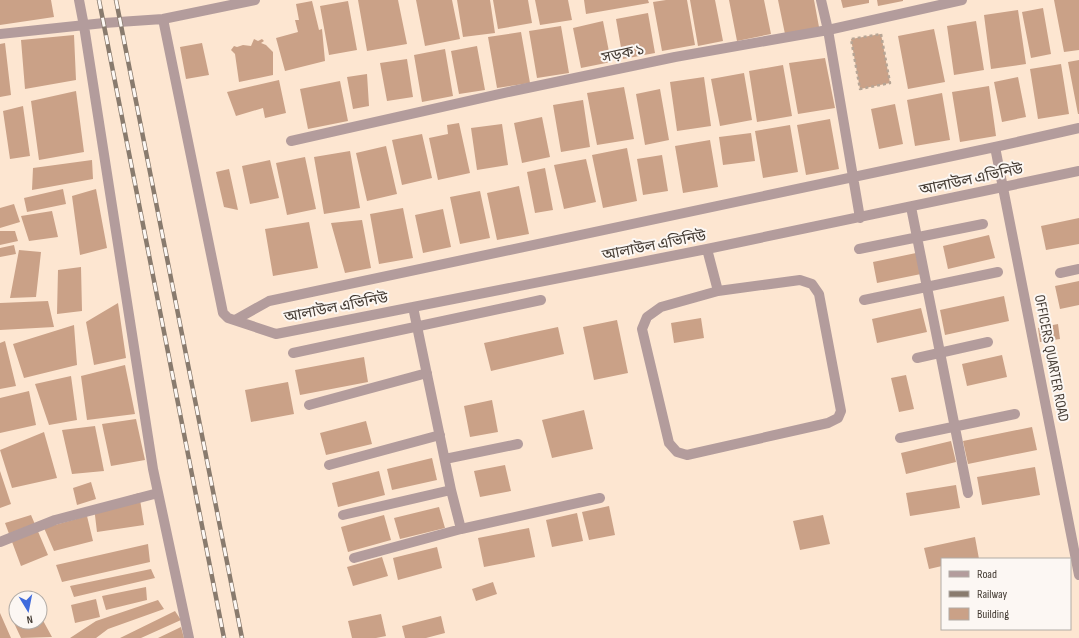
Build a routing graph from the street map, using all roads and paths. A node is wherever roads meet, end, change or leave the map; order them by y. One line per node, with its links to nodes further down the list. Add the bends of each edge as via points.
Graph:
1 (79, 0): 6 (street)
2 (255, 0): 5 (street)
3 (821, 0): 7 (street)
4 (962, 0): 7 (street, সড়ক ১)
5 (162, 20): 6 (street); 30 (street, via 223,313)
6 (84, 26): 8 (street); 47 (street)
7 (828, 30): 11 (street, সড়ক ১, via 667,59); 14 (street)
8 (0, 34)
9 (871, 36): 9 (path, via 851,39 860,89 890,83 881,34)
10 (1079, 128): 12 (street)
11 (291, 141)
12 (995, 147): 14 (street); 15 (street, OFFICERS QUARTER ROAD)
13 (1079, 171): 15 (street, আলাউল এভিনিউ)
14 (852, 177): 17 (street); 30 (street, via 269,301)
15 (1003, 188): 16 (street, আলাউল এভিনিউ); 53 (street, OFFICERS QUARTER ROAD)
16 (911, 207): 17 (street, আলাউল এভিনিউ); 19 (street)
17 (860, 218): 20 (street, আলাউল এভিনিউ)
18 (983, 224): 19 (street)
19 (917, 237): 21 (street); 25 (street)
20 (707, 249): 26 (street); 29 (street, আলাউল এভিনিউ)
21 (859, 249)
22 (1079, 269): 24 (street)
23 (998, 272): 25 (street)
24 (1060, 273)
25 (927, 288): 28 (street); 34 (street)
26 (718, 291): 26 (street, via 661,307 647,317 642,329 669,443 677,452 688,455 838,418 841,411 819,294 812,284 800,280)
27 (542, 300): 31 (street)
28 (864, 300)
29 (413, 307): 30 (street, আলাউল এভিনিউ, via 276,334); 31 (street)
30 (235, 320)
31 (417, 326): 33 (street); 36 (street)
32 (988, 342): 34 (street)
33 (293, 353)
34 (940, 353): 35 (street); 39 (street)
35 (917, 358)
36 (427, 374): 37 (street); 40 (street)
37 (309, 405)
38 (1015, 414): 39 (street)
39 (955, 427): 41 (street); 46 (street)
40 (440, 435): 43 (street); 44 (street)
41 (900, 438)
42 (518, 444): 43 (street)
43 (445, 459): 45 (street)
44 (328, 465)
45 (451, 490): 49 (street); 50 (street)
46 (968, 493)
47 (158, 494): 51 (street, via 55,520); 54 (street)
48 (600, 498): 50 (street)
49 (343, 515)
50 (461, 529): 52 (street)
51 (0, 542)
52 (354, 558)
53 (1079, 575)
54 (189, 638)

